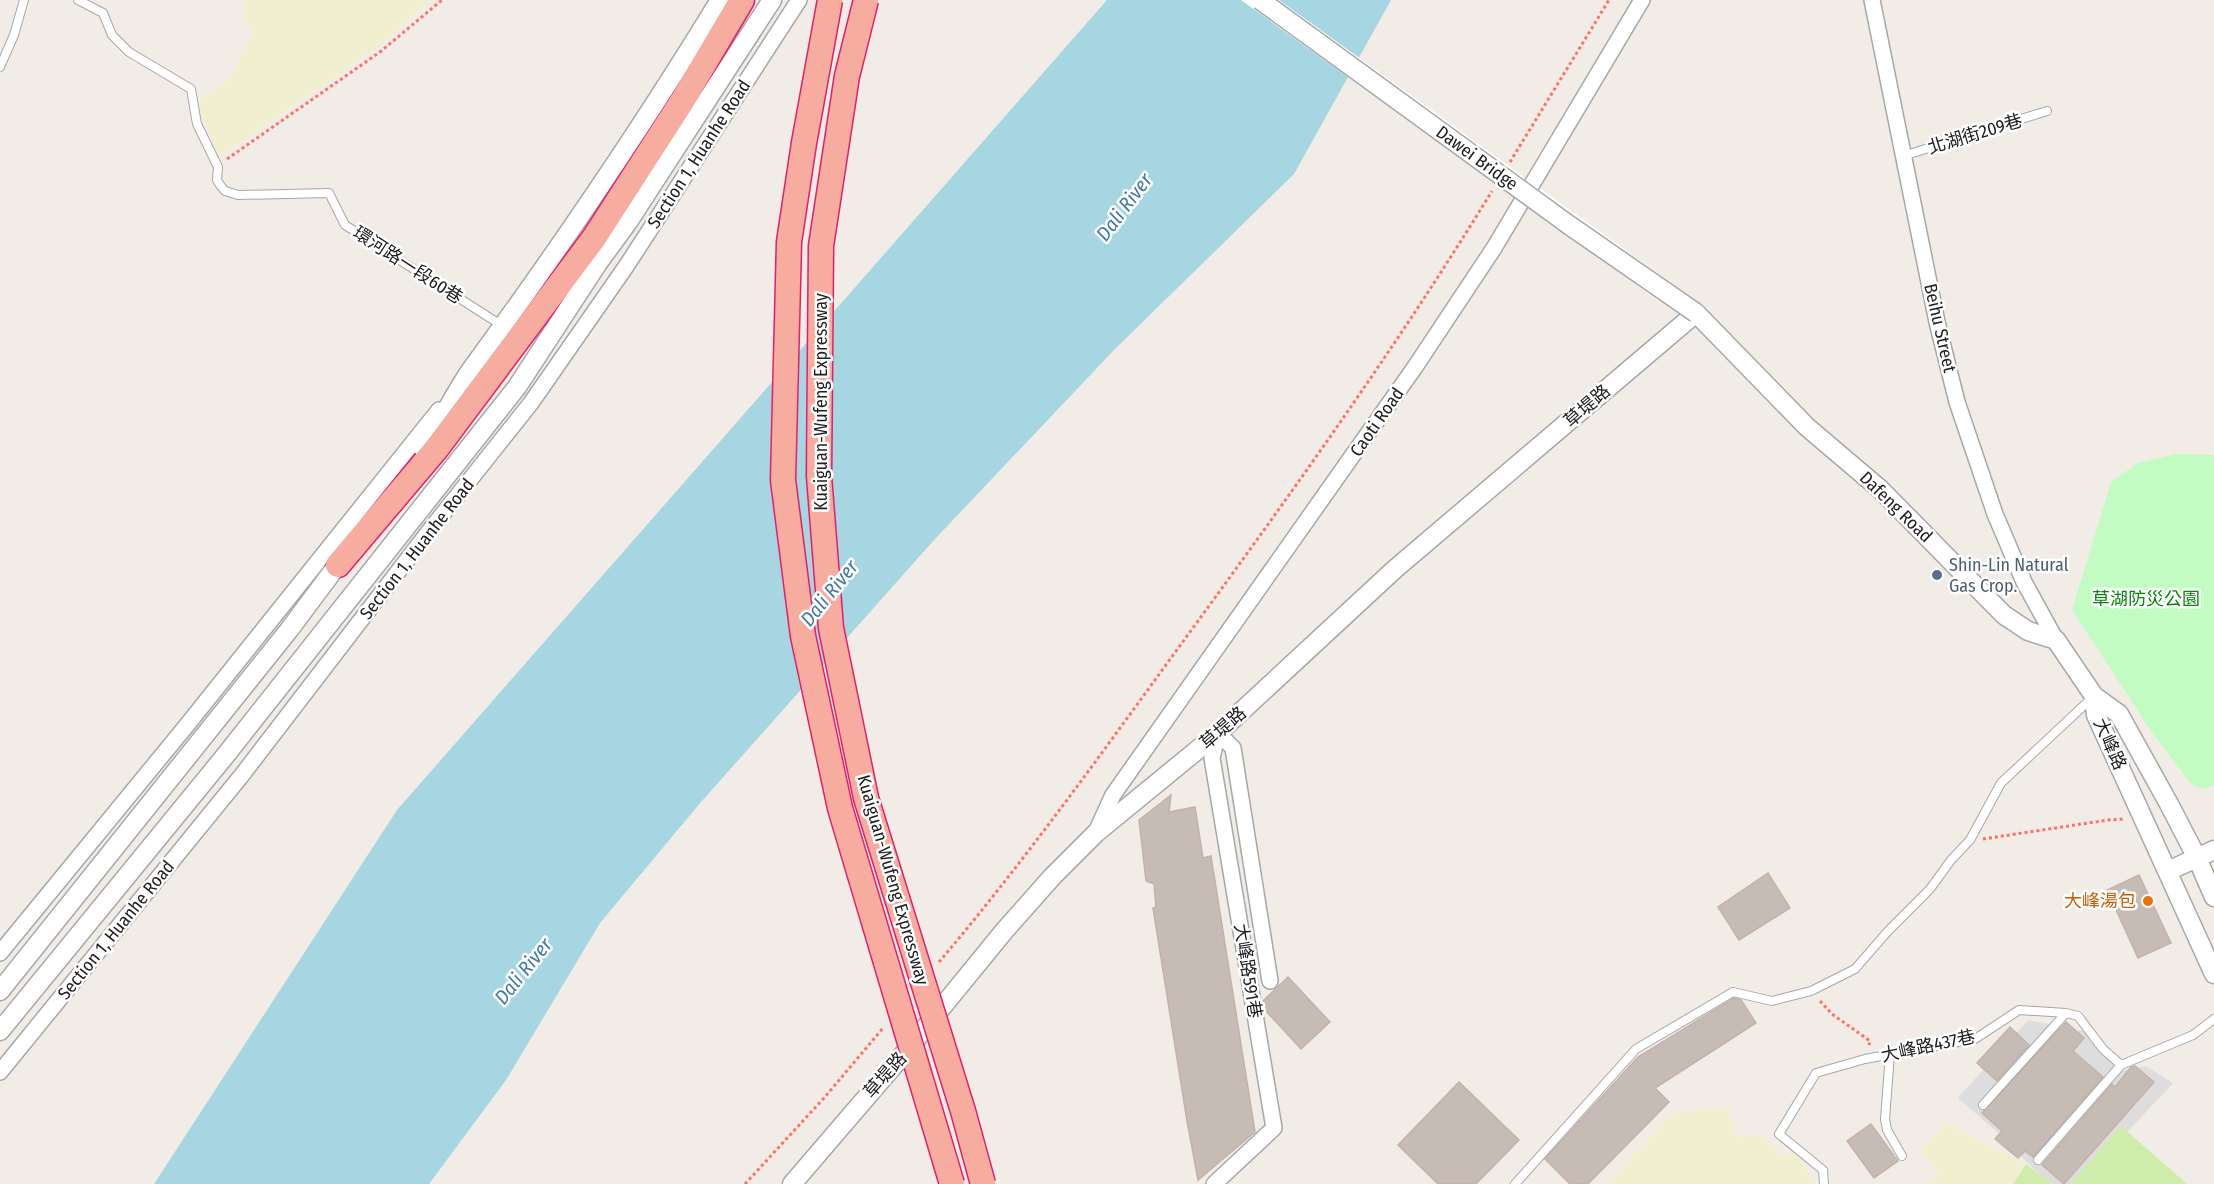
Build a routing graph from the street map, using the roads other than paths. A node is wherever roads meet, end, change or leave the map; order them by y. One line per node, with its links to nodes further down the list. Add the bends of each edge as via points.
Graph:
1 (24, 0): 12 (lane)
2 (78, 0): 16 (lane, 環河路一段60巷, via 103,13 112,35 129,52 191,89 197,124 218,167 220,186 231,194 329,193 345,225)
3 (720, 0): 16 (street, via 665,90)
4 (742, 0): 18 (highway, via 594,238 437,448)
5 (772, 0): 34 (street, Section 1, Huanhe Road, via 517,387 225,756)
6 (799, 0): 38 (street, Section 1, Huanhe Road, via 627,265 531,403 242,774)
7 (830, 0): 44 (highway, Kuaiguan-Wufeng Expressway, bridge, via 789,242 783,480 803,636 840,808)
8 (866, 0): 45 (highway, Kuaiguan-Wufeng Expressway, bridge, via 847,76 821,246 819,476 831,628 866,798)
9 (1260, 0): 15 (street, Dawei Bridge, bridge)
10 (1642, 0): 22 (street, Caoti Road, via 1494,249 1416,368 1113,795)
11 (1872, 0): 14 (street, Beihu Street)
12 (0, 67)
13 (2047, 111): 14 (lane, 北湖街209巷)
14 (1904, 156): 19 (street, Beihu Street, via 1957,402 1995,514 2024,582)
15 (1696, 313): 19 (street, Dafeng Road, via 1807,427 1880,489 2004,615 2028,631); 21 (street, 草堤路, via 1395,569)
16 (503, 326): 17 (street)
17 (464, 380): 18 (street, via 434,433 386,491); 27 (street)
18 (338, 565): 30 (street)
19 (2056, 640): 20 (street)
20 (2094, 696): 24 (street, 大峰路, via 2119,714); 25 (street, 大峰路, via 2096,715); 48 (lane, via 2001,783 1970,840 1930,890 1855,969 1811,991 1772,1001 1733,992 1636,1049)
21 (1218, 733): 22 (street, 草堤路); 29 (street, via 1233,748); 47 (street, 大峰路591巷, via 1212,758 1274,1128)
22 (1096, 833): 31 (street, 草堤路, via 1013,921)
23 (2214, 850): 24 (street)
24 (2197, 858): 25 (street); 26 (street, 大峰路)
25 (2168, 871): 28 (street, 大峰路)
26 (2214, 897)
27 (0, 953)
28 (2214, 974)
29 (1270, 981)
30 (0, 991)
31 (937, 1013): 35 (street, 草堤路); 46 (street)
32 (2066, 1013): 36 (lane, 大峰路437巷, via 2019,1010 1975,1039); 37 (lane, via 2078,1016); 39 (lane)
33 (2214, 1019): 37 (lane, via 2193,1035)
34 (0, 1030)
35 (907, 1050): 42 (street, 草堤路); 43 (street)
36 (1890, 1054): 40 (lane, via 1885,1119); 49 (lane, 大峰路437巷, via 1816,1073 1779,1134 1823,1170)
37 (2121, 1065): 41 (lane)
38 (0, 1072)
39 (1983, 1105)
40 (1902, 1156)
41 (2038, 1160)
42 (792, 1184)
43 (947, 1184)
44 (952, 1184)
45 (983, 1184)
46 (988, 1184)
47 (1214, 1184)
48 (1515, 1184)
49 (1824, 1184)

